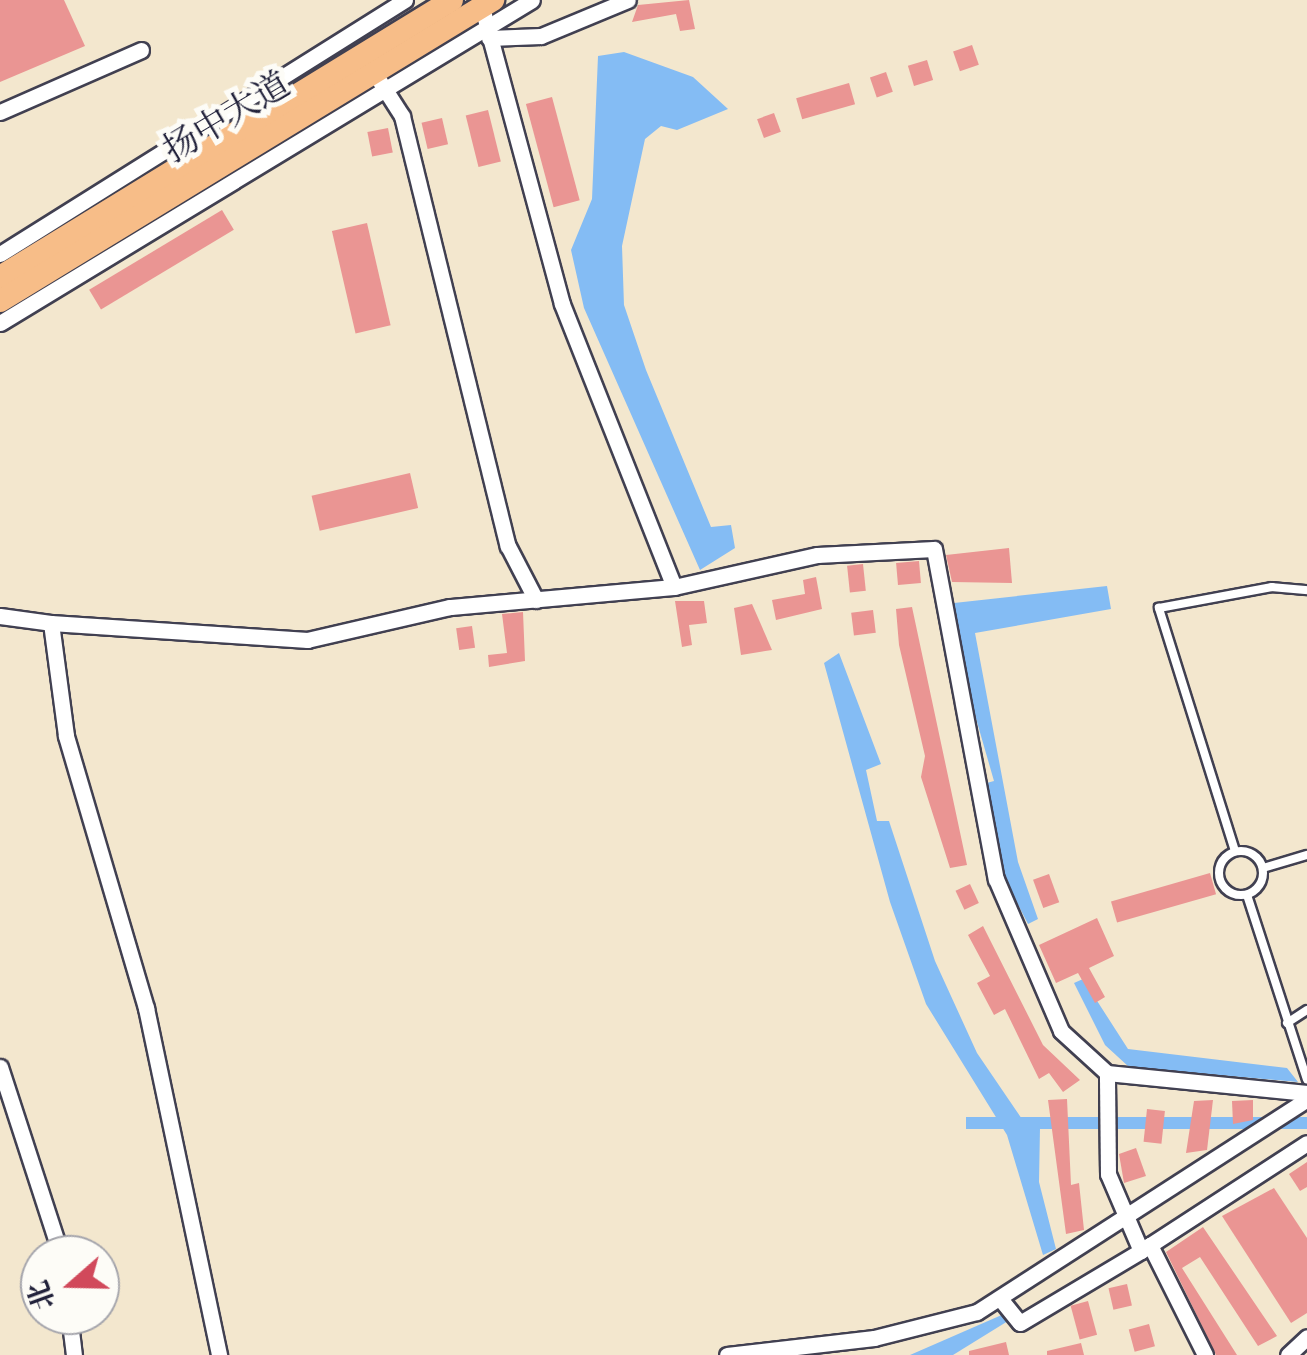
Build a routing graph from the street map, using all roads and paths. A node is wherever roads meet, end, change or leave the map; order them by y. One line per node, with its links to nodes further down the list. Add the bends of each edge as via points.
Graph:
1 (405, 0): 9 (street)
2 (452, 0): 9 (main road, 扬中大道)
3 (532, 0): 5 (street)
4 (628, 0): 5 (street, via 541,36)
5 (486, 14): 7 (main road, 扬中大道); 12 (street, via 580,360)
6 (142, 50): 8 (street)
7 (380, 80): 9 (main road, 扬中大道); 11 (street); 14 (street, via 402,116 508,546)
8 (0, 112)
9 (7, 264): 10 (main road, 扬中大道)
10 (0, 301)
11 (0, 324)
12 (674, 586): 14 (street); 24 (street, via 817,556 934,548 996,879 1062,1031)
13 (1307, 590): 17 (lane, via 1272,587 1159,608)
14 (536, 600): 16 (street, via 450,607 308,640)
15 (0, 616): 16 (street)
16 (51, 623): 34 (street, via 66,736 146,1008)
17 (1235, 851): 19 (lane); 20 (lane, via 1219,879)
18 (1307, 855): 19 (lane)
19 (1263, 868): 20 (lane)
20 (1248, 895): 22 (lane)
21 (1307, 1010): 22 (lane)
22 (1288, 1023): 25 (lane)
23 (0, 1068): 29 (street)
24 (1107, 1072): 26 (street); 28 (street, via 1103,1129)
25 (1307, 1080)
26 (1307, 1096): 28 (street)
27 (1307, 1143): 30 (street)
28 (1124, 1222): 30 (street); 31 (street)
29 (54, 1235)
30 (1143, 1247): 31 (street, via 1020,1323); 36 (street)
31 (1002, 1301): 33 (street)
32 (1307, 1337): 37 (street)
33 (876, 1347): 35 (street)
34 (220, 1355)
35 (727, 1355)
36 (1205, 1355)
37 (1288, 1355)

